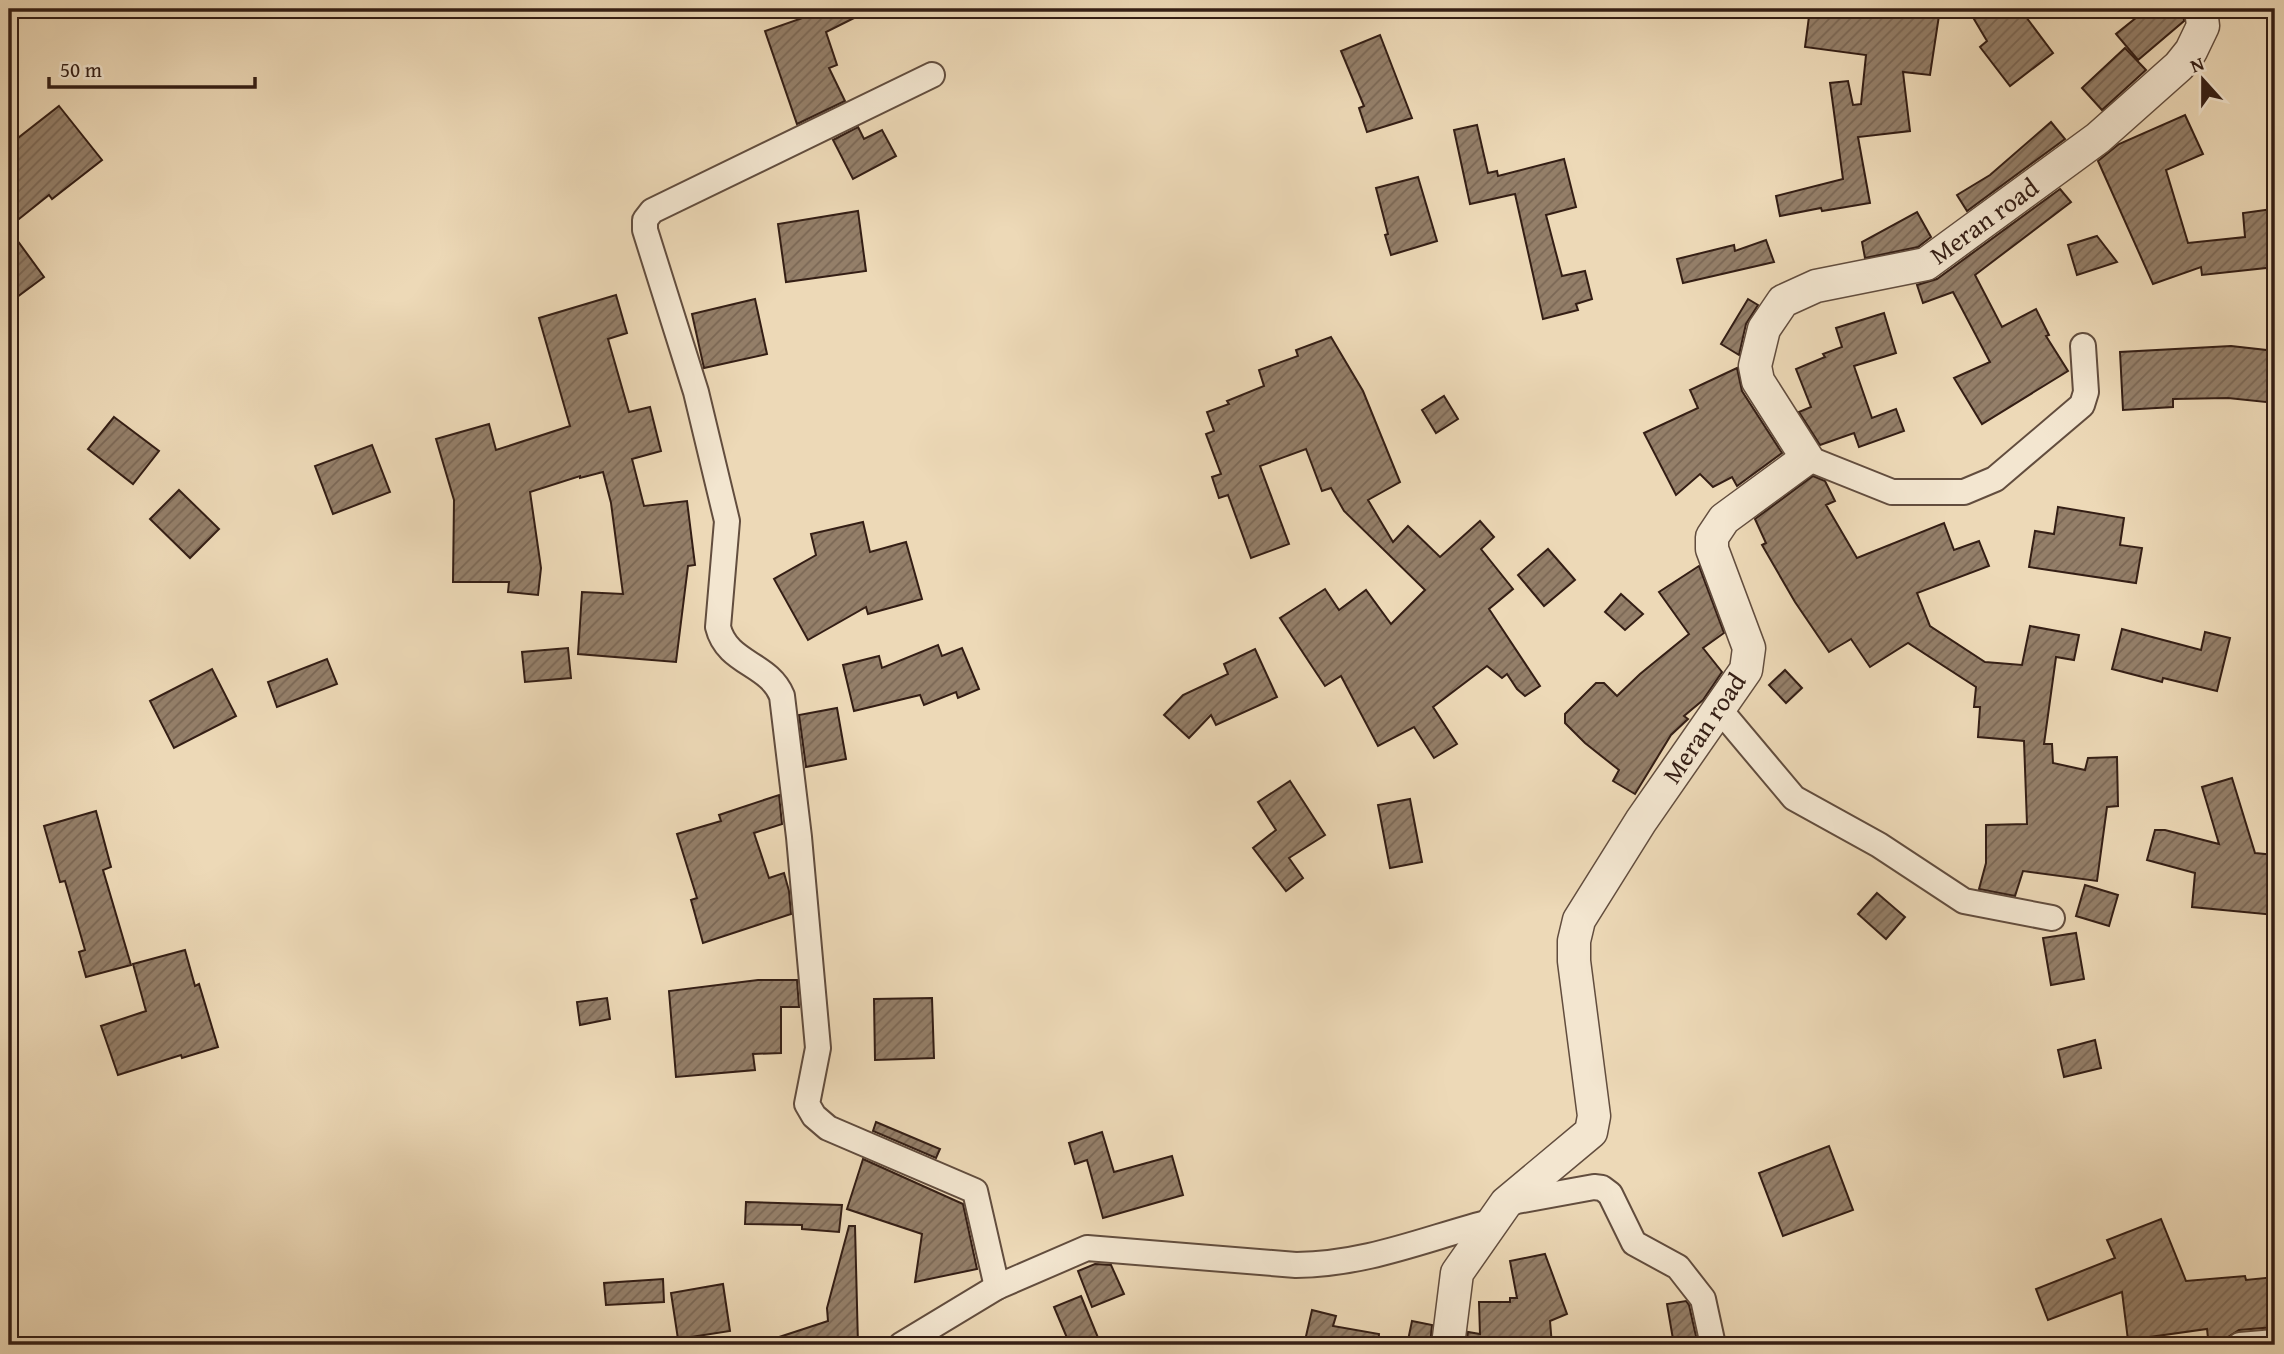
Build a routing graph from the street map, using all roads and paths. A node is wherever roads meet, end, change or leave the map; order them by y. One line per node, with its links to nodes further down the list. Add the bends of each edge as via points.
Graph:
1 (2201, 9): 4 (street, Meran road, via 2203,26 2179,66 2098,138 1927,264 1816,286 1783,301 1764,329 1755,366 1758,381)
2 (932, 75): 8 (street, via 652,211 645,230 696,392 727,521 718,627 721,641 777,682 782,696 818,1048 807,1104 828,1128 975,1191)
3 (2083, 346): 4 (street, via 2086,392 2082,405 1995,479 1964,492 1892,492)
4 (1808, 458): 5 (street, Meran road, via 1724,519 1712,537 1712,549 1749,648 1746,670)
5 (1720, 710): 6 (street, via 1794,798 1879,845 1964,901); 7 (street, Meran road, via 1641,821 1579,920 1574,961 1594,1116 1591,1132)
6 (2052, 918)
7 (1499, 1212): 8 (street, via 1381,1255 1331,1265 1087,1248); 11 (street, Meran road, via 1457,1273); 12 (street, via 1602,1188 1610,1194 1634,1243 1678,1267 1703,1298)
8 (997, 1287): 10 (street)
9 (2275, 1342): 13 (street)
10 (901, 1345)
11 (1448, 1345)
12 (1713, 1345)
13 (2240, 1345)

